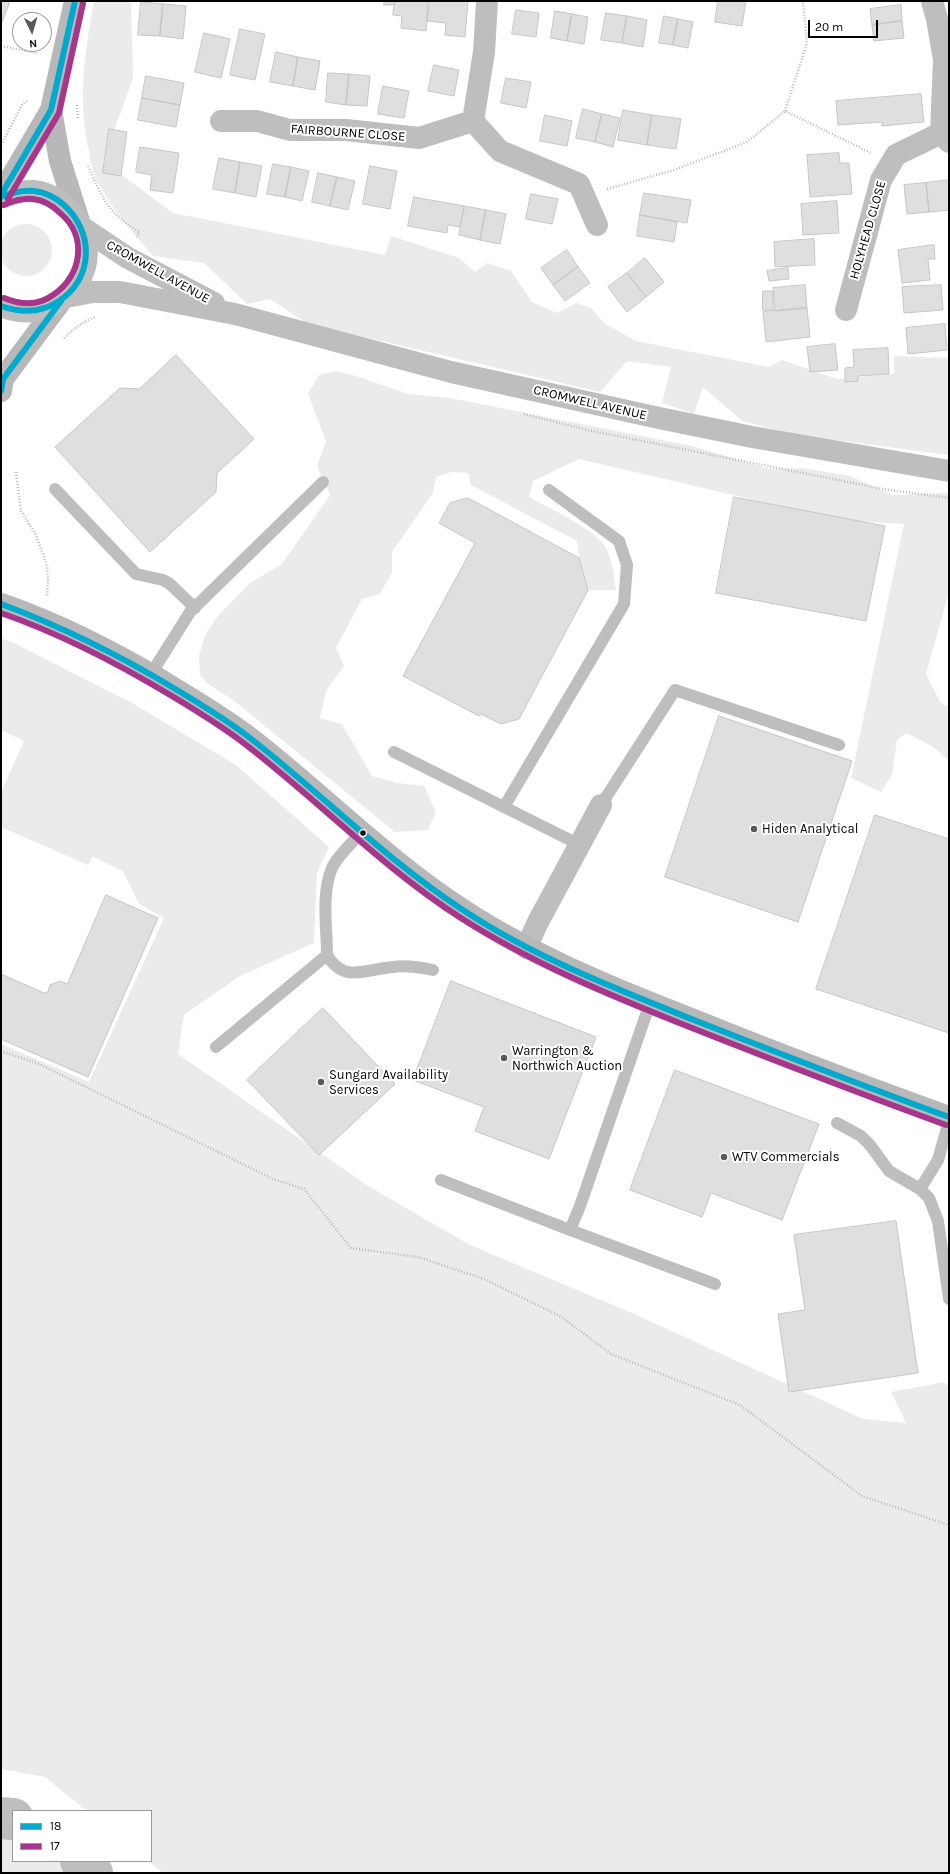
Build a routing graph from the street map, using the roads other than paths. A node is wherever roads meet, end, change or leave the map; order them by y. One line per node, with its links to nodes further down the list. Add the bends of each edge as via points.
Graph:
1 (75, 1): 4 (street)
2 (487, 1): 6 (main road, via 484,52)
3 (932, 1): 7 (main road, HOLYHEAD CLOSE, via 944,60)
4 (51, 110): 8 (street); 9 (street, via 60,161)
5 (221, 121): 6 (main road, FAIRBOURNE CLOSE, via 257,121 290,130 346,130 419,138)
6 (473, 121): 10 (main road, via 500,151 579,184)
7 (945, 137): 13 (main road, HOLYHEAD CLOSE, via 896,155 881,180)
8 (1, 196): 9 (main road, CROMWELL AVENUE, via 35,191 53,197 63,204)
9 (81, 225): 11 (main road, via 87,246 86,266 79,283); 14 (main road, CROMWELL AVENUE, via 128,258)
10 (597, 225)
11 (64, 299): 12 (main road, via 45,309 28,312); 14 (main road, CROMWELL AVENUE, via 93,292 120,292); 15 (street)
12 (1, 306)
13 (846, 310)
14 (235, 314): 16 (main road, CROMWELL AVENUE, via 451,372 659,418)
15 (2, 380)
16 (949, 471)
17 (323, 482): 21 (lane)
18 (55, 489): 21 (lane, via 136,574 166,582)
19 (549, 490): 26 (lane, via 619,541 627,565 624,604)
20 (1, 604): 22 (street, via 92,642)
21 (194, 608): 22 (lane)
22 (151, 674): 27 (street, via 250,738)
23 (839, 745): 25 (lane, via 676,690)
24 (394, 752): 26 (lane)
25 (601, 805): 28 (main road)
26 (504, 807): 28 (lane)
27 (362, 832): 29 (street, via 461,909); 30 (lane, via 333,867 328,880)
28 (580, 845): 29 (main road)
29 (526, 948): 32 (street, via 593,980)
30 (327, 955): 31 (lane, via 332,964 342,971 355,973 392,966 413,966); 33 (lane)
31 (433, 970)
32 (650, 1003): 34 (street, via 818,1070); 39 (lane)
33 (216, 1048)
34 (949, 1118)
35 (949, 1121): 38 (lane, via 938,1160)
36 (837, 1123): 38 (lane, via 861,1136 889,1171)
37 (441, 1180): 39 (lane)
38 (920, 1189): 41 (lane, via 929,1198 938,1221)
39 (570, 1230): 40 (lane)
40 (715, 1284)
41 (949, 1299)

